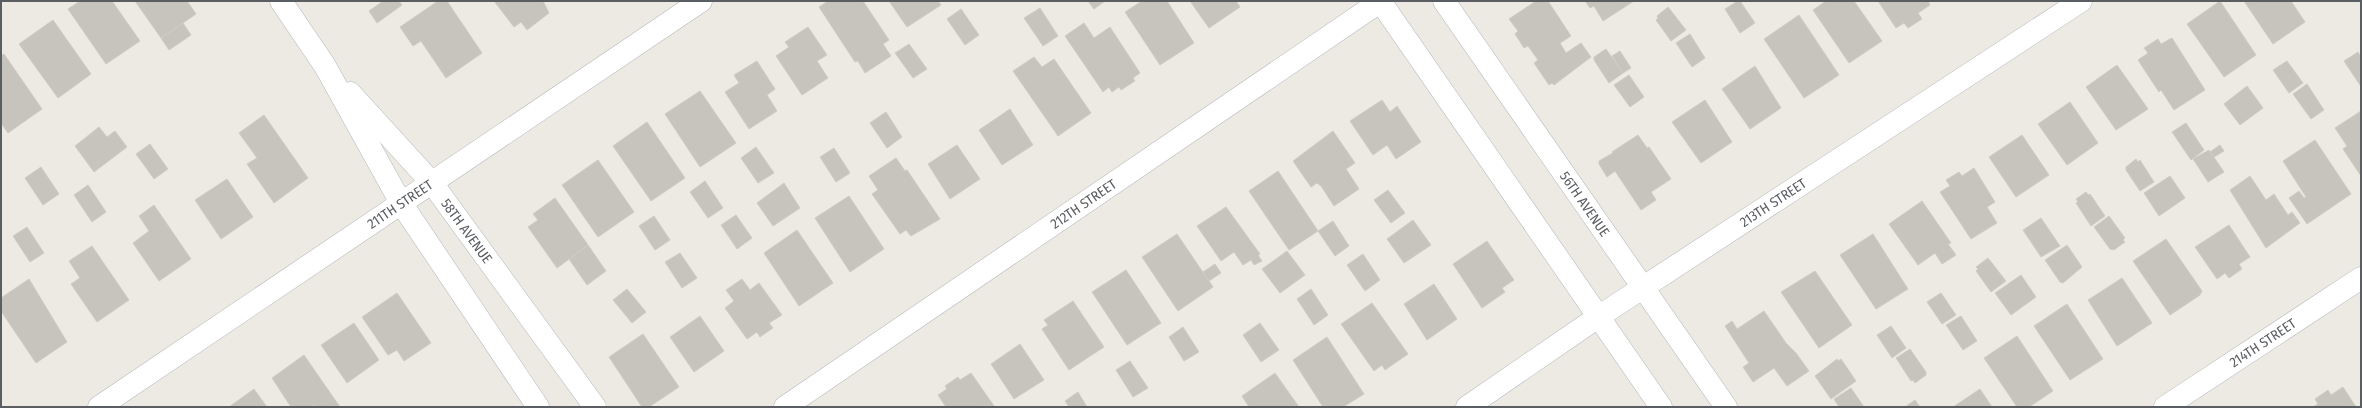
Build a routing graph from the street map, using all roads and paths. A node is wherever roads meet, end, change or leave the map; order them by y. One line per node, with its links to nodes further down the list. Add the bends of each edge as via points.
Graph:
1 (281, 1): 6 (street, 58TH AVENUE)
2 (701, 1): 7 (street, 211TH STREET)
3 (1381, 1): 11 (street); 15 (street, 212TH STREET)
4 (1444, 1): 10 (street, 56TH AVENUE)
5 (2081, 1): 10 (street, 213TH STREET)
6 (325, 66): 7 (street, 58TH AVENUE); 8 (street, 58TH AVENUE)
7 (432, 184): 8 (street, 211TH STREET); 14 (street, 58TH AVENUE)
8 (401, 203): 12 (street, 211TH STREET); 13 (street, 58TH AVENUE)
9 (2361, 278): 19 (street, 214TH STREET)
10 (1644, 288): 11 (street, 213TH STREET); 18 (street, 56TH AVENUE)
11 (1598, 317): 16 (street, 213TH STREET); 17 (street)
12 (99, 407)
13 (538, 407)
14 (595, 407)
15 (785, 407)
16 (1467, 407)
17 (1661, 407)
18 (1726, 407)
19 (2165, 407)

